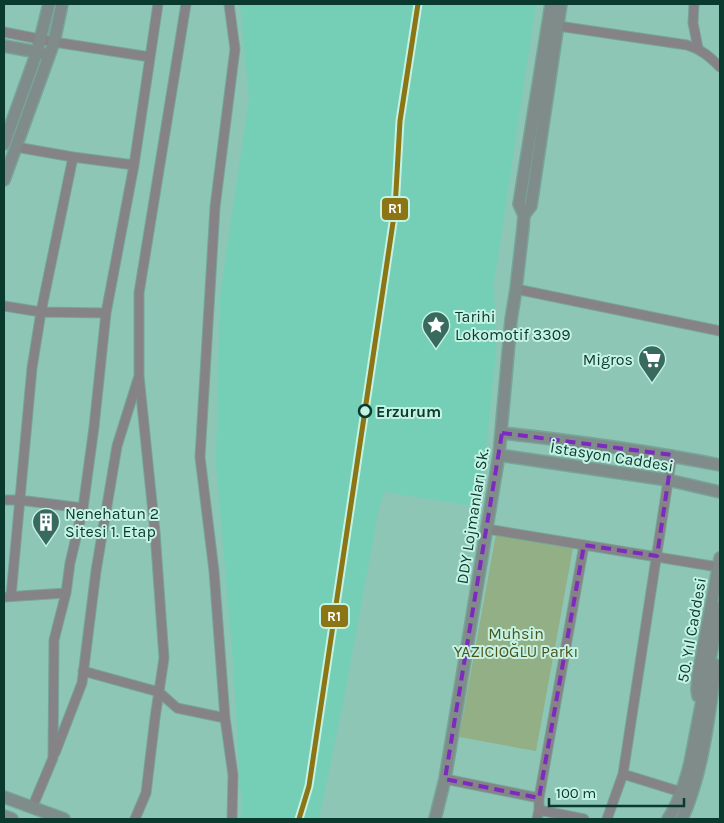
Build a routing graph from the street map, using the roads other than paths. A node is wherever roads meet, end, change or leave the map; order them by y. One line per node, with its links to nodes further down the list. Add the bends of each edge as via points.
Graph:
1 (48, 4): 11 (street)
2 (62, 4): 12 (street)
3 (158, 4): 17 (street)
4 (186, 4): 30 (street, via 139,293)
5 (229, 4): 52 (street, via 236,49 215,207 200,457 214,571)
6 (551, 4): 24 (street, via 519,204)
7 (561, 4): 9 (street)
8 (694, 4): 14 (street, via 693,23)
9 (558, 26): 14 (street); 24 (street, via 531,206)
10 (4, 32): 11 (street)
11 (40, 39): 12 (street); 15 (street)
12 (54, 42): 16 (street); 17 (street)
13 (4, 46): 15 (street)
14 (698, 48): 18 (street)
15 (37, 52): 16 (street); 19 (street)
16 (49, 56): 20 (street)
17 (150, 57): 22 (street)
18 (720, 67)
19 (4, 144)
20 (16, 147): 21 (street); 23 (street)
21 (73, 157): 22 (street); 27 (street)
22 (134, 165): 28 (street)
23 (4, 180)
24 (524, 215): 25 (street, DDY Lojmanları Sk.)
25 (516, 289): 29 (street); 31 (street, DDY Lojmanları Sk.)
26 (4, 306): 27 (street)
27 (41, 312): 28 (street); 38 (street, via 32,368)
28 (106, 314): 39 (street)
29 (720, 331)
30 (139, 376): 48 (street, via 117,446); 50 (street, via 156,532 164,658)
31 (502, 433): 32 (street, DDY Lojmanları Sk.); 33 (street, İstasyon Caddesi)
32 (499, 455): 35 (street, İstasyon Caddesi); 40 (street, DDY Lojmanları Sk.)
33 (672, 455): 34 (street, İstasyon Caddesi); 35 (street)
34 (720, 465)
35 (668, 480): 36 (street, İstasyon Caddesi); 42 (street)
36 (720, 492)
37 (4, 500): 38 (street)
38 (20, 500): 39 (street); 45 (street)
39 (82, 508): 44 (street)
40 (487, 529): 41 (street); 55 (street, DDY Lojmanları Sk.)
41 (584, 544): 42 (street); 58 (street)
42 (657, 556): 43 (street); 54 (street)
43 (719, 562): 51 (street, 50. Yıl Caddesi, via 698,676 697,690)
44 (66, 593): 45 (street); 53 (street, via 54,640)
45 (7, 596)
46 (720, 607): 51 (street, 50. Yıl Caddesi)
47 (720, 641): 51 (street, 50. Yıl Caddesi)
48 (83, 671): 50 (street); 53 (street, via 82,683)
49 (720, 685): 51 (street, 50. Yıl Caddesi, via 720,690)
50 (159, 692): 52 (street, via 178,708); 64 (street, via 146,793)
51 (706, 705): 56 (street, 50. Yıl Caddesi); 71 (street, 50. Yıl Caddesi, via 694,790)
52 (225, 718): 65 (street, via 233,775)
53 (53, 758): 59 (street)
54 (623, 774): 56 (street); 69 (street)
55 (445, 779): 58 (street); 66 (street, DDY Lojmanları Sk.)
56 (681, 792): 70 (street, 50. Yıl Caddesi)
57 (4, 798): 59 (street)
58 (539, 798): 60 (street)
59 (32, 808): 63 (street)
60 (539, 810): 67 (street); 68 (street)
61 (4, 816): 62 (street)
62 (12, 819)
63 (64, 819)
64 (135, 819)
65 (232, 819)
66 (435, 819)
67 (537, 819)
68 (584, 819)
69 (607, 819)
70 (668, 819)
71 (682, 819)

